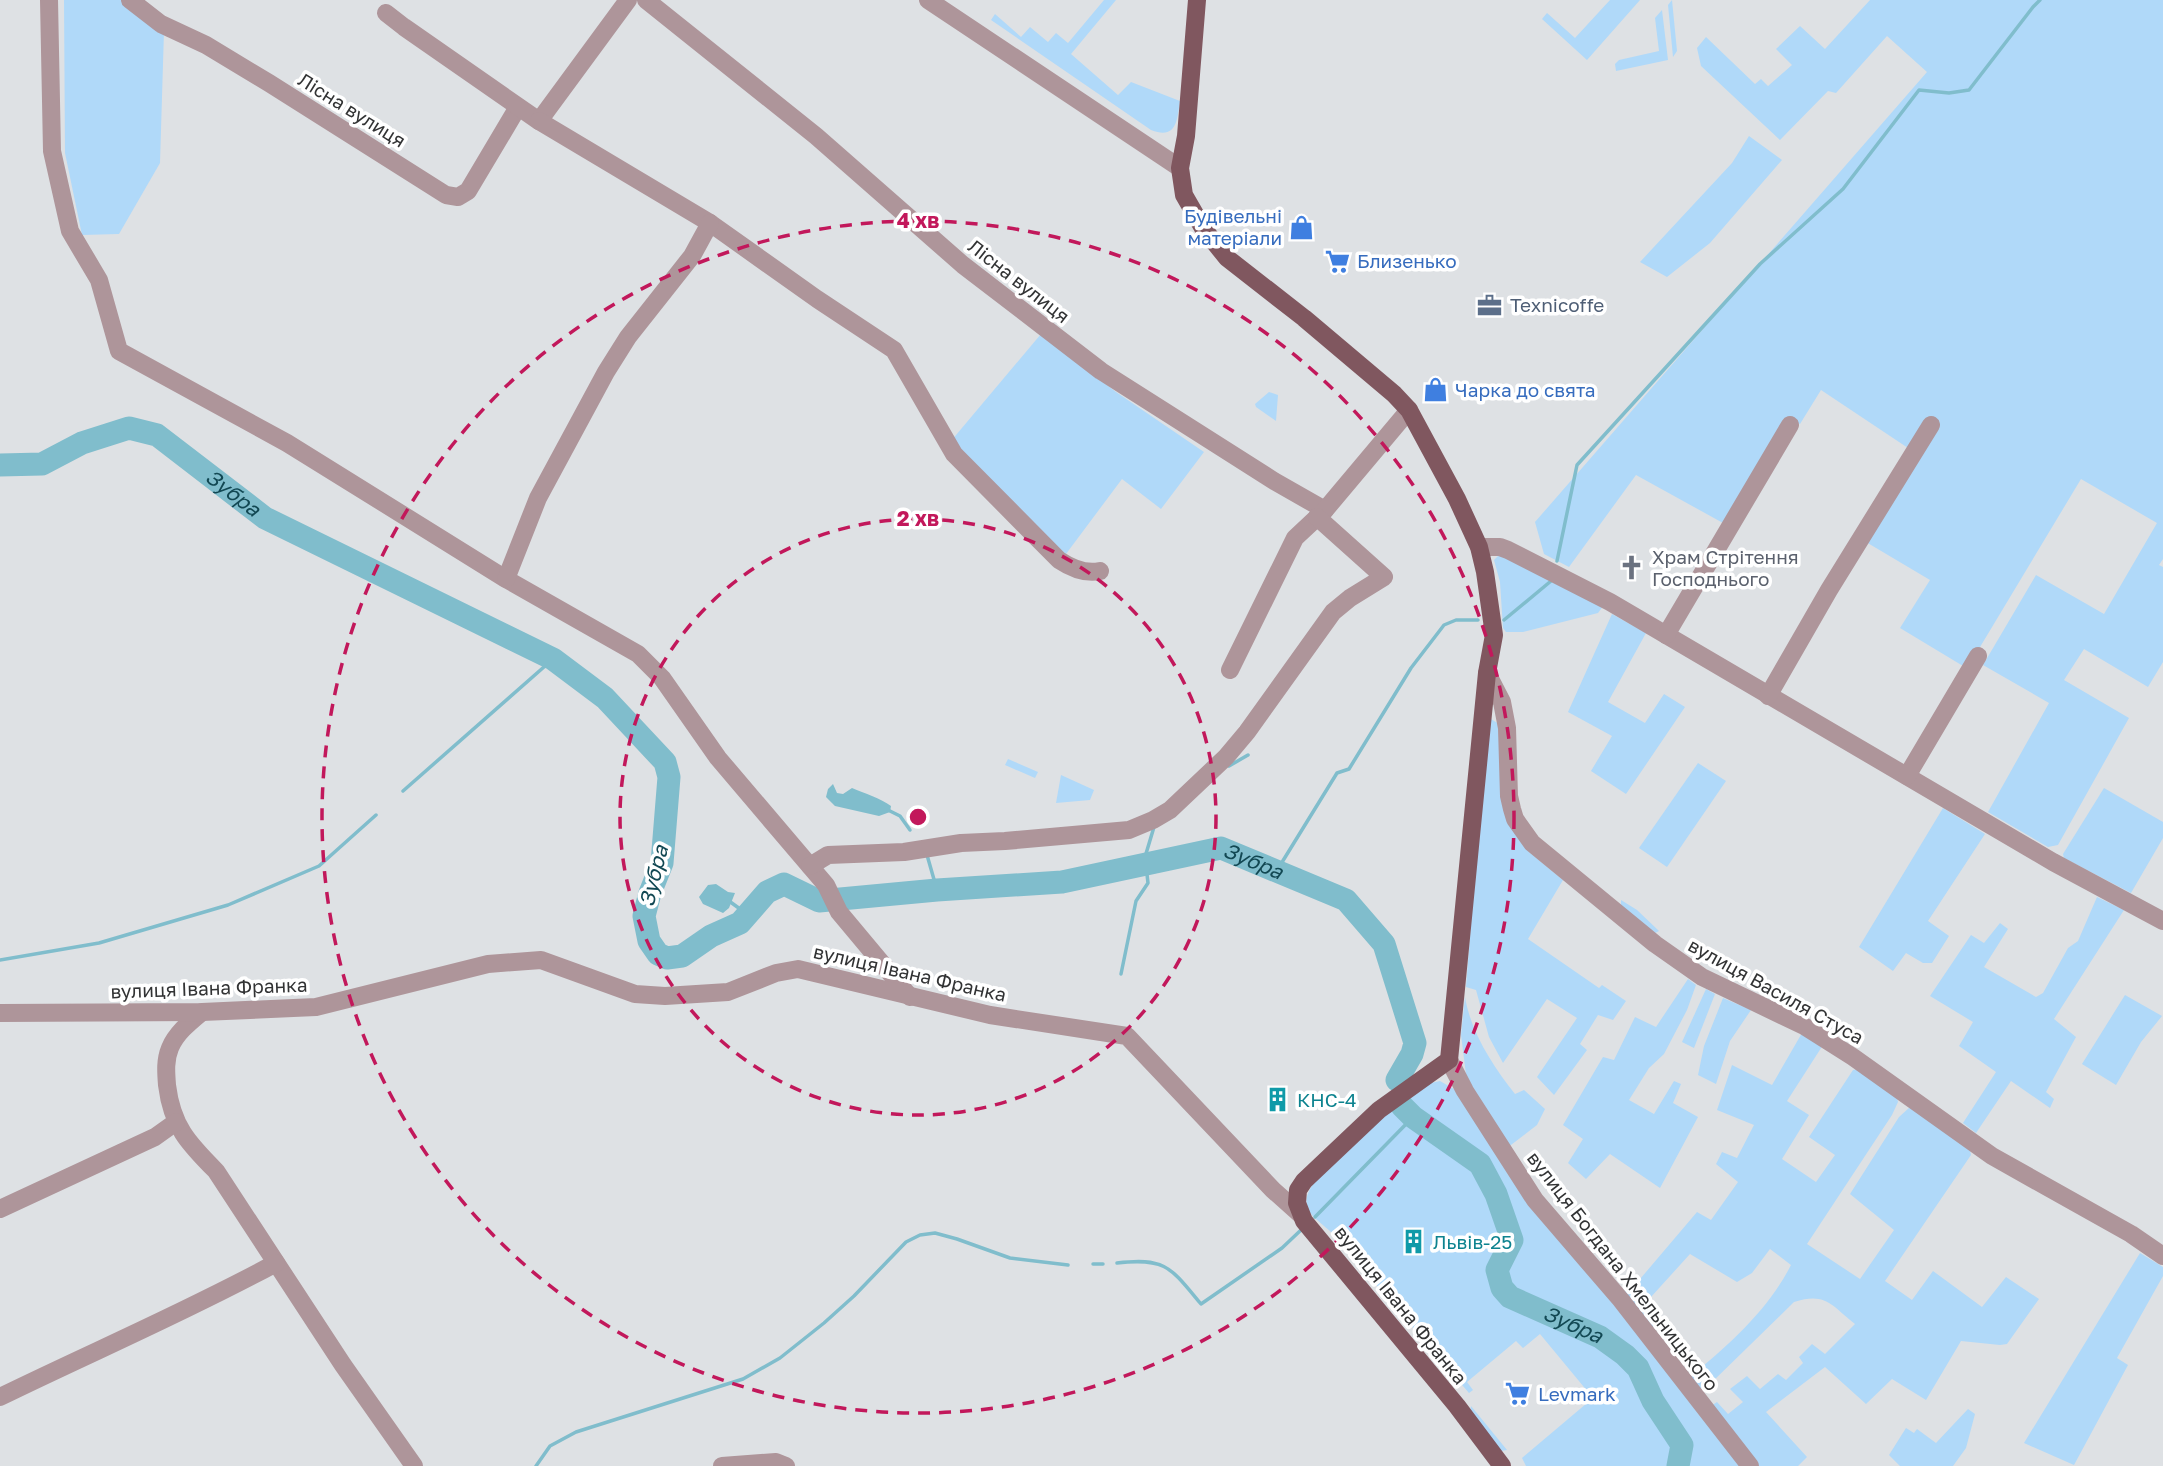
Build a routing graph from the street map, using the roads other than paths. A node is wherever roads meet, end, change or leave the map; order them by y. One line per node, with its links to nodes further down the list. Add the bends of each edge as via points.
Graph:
1 (49, 0): 18 (street, via 52,151 70,232 99,280 119,351 287,443)
2 (131, 0): 8 (street, Лісна вулиця, via 161,24 206,45 446,195 458,197 468,191)
3 (628, 0): 9 (street)
4 (646, 0): 15 (street, Лісна вулиця, via 816,136 963,265 1101,371)
5 (928, 0): 10 (street)
6 (1197, 0): 10 (main road)
7 (386, 13): 8 (street)
8 (518, 107): 9 (street)
9 (539, 121): 11 (street)
10 (1180, 168): 12 (main road, via 1184,195 1227,258)
11 (710, 223): 17 (street, via 894,350 954,454 1059,560 1091,573); 18 (street, via 692,256 606,372 538,498)
12 (1409, 410): 15 (street); 16 (main road)
13 (1790, 425): 19 (street)
14 (1931, 425): 23 (street)
15 (1321, 513): 21 (street, via 1295,538); 25 (street, Лісна вулиця, via 1384,577 1333,612 1247,732 1170,810 1129,830 828,855)
16 (1479, 547): 19 (street, via 1508,550); 22 (main road, via 1494,635)
17 (1100, 571)
18 (506, 579): 25 (street, via 638,654 662,678 718,758)
19 (1667, 635): 23 (street)
20 (1978, 656): 24 (street)
21 (1230, 670)
22 (1487, 673): 30 (main road); 34 (street, вулиця Василя Стуса, via 1502,702 1507,728 1512,809 1532,843 1702,977 1804,1026 1992,1156)
23 (1768, 696): 24 (street)
24 (1907, 776): 26 (street)
25 (810, 866): 27 (street, via 839,912)
26 (2163, 920)
27 (910, 997): 28 (street, вулиця Івана Франка, via 798,969 728,992 635,994 541,960 488,964 316,1007); 33 (street, вулиця Івана Франка, via 1127,1035)
28 (202, 1012): 29 (street, вулиця Івана Франка); 31 (street, via 180,1031 165,1065)
29 (0, 1013)
30 (1449, 1060): 33 (main road, via 1388,1103 1304,1181 1298,1190); 41 (street, вулиця Богдана Хмельницького, via 1535,1200 1621,1300)
31 (176, 1122): 32 (street, via 155,1137); 35 (street, via 216,1171)
32 (0, 1209)
33 (1300, 1214): 40 (main road, вулиця Івана Франка)
34 (2163, 1256)
35 (276, 1263): 36 (street); 37 (street)
36 (0, 1397)
37 (414, 1466)
38 (722, 1466): 39 (street, via 757,1462)
39 (786, 1466)
40 (1502, 1466)
41 (1751, 1466)

